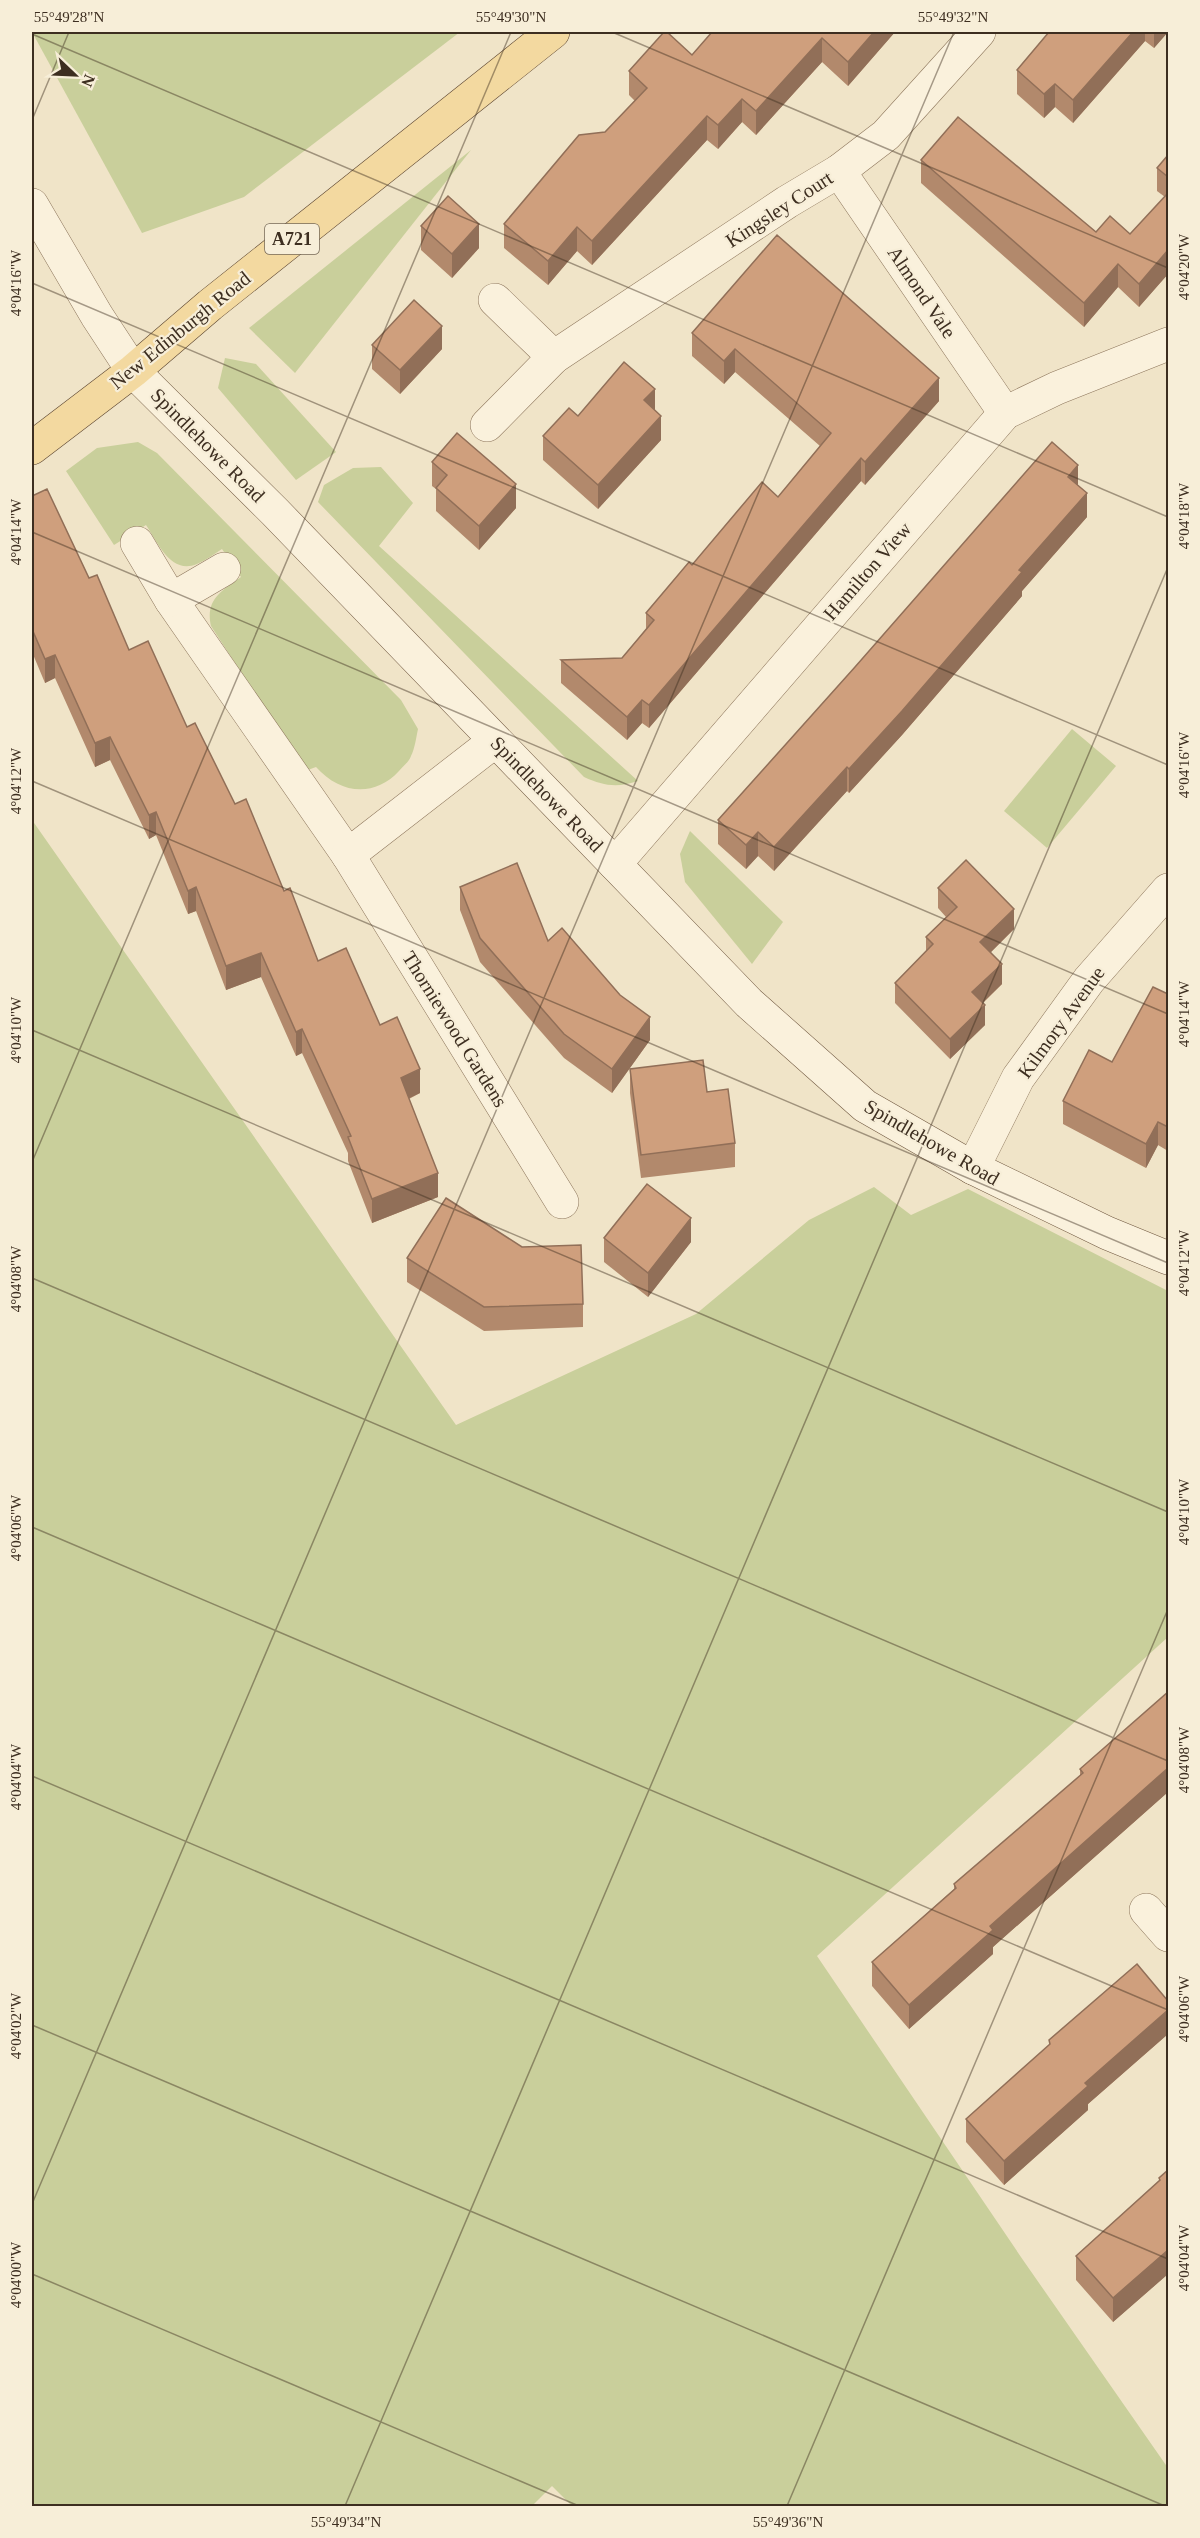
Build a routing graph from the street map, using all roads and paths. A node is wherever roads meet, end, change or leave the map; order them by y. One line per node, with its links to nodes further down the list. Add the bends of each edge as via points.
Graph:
1 (553, 32): 8 (main road, New Edinburgh Road / A721)
2 (979, 32): 3 (street, Kingsley Court, via 886,135)
3 (839, 171): 7 (street, Kingsley Court); 9 (street, Almond Vale)
4 (32, 205): 8 (street, Spindlehowe Road)
5 (495, 300): 7 (street)
6 (1168, 344): 9 (street, Hamilton View)
7 (555, 357): 10 (street, Kingsley Court)
8 (133, 371): 11 (main road, New Edinburgh Road / A721); 15 (street, Spindlehowe Road)
9 (1005, 413): 17 (street, Hamilton View)
10 (488, 425)
11 (32, 448)
12 (137, 543): 14 (street, Thorniewood Gardens)
13 (224, 569): 14 (street)
14 (171, 600): 16 (street, Thorniewood Gardens)
15 (495, 741): 16 (street); 17 (street, Spindlehowe Road)
16 (348, 855): 20 (street, Thorniewood Gardens)
17 (615, 864): 19 (street, Spindlehowe Road, via 749,1003 865,1106)
18 (1168, 890): 19 (street, Kilmory Avenue, via 1089,980 1025,1069)
19 (973, 1168): 21 (street, Spindlehowe Road)
20 (562, 1202)
21 (1168, 1258)
22 (1146, 1910): 23 (street)
23 (1168, 1935)

